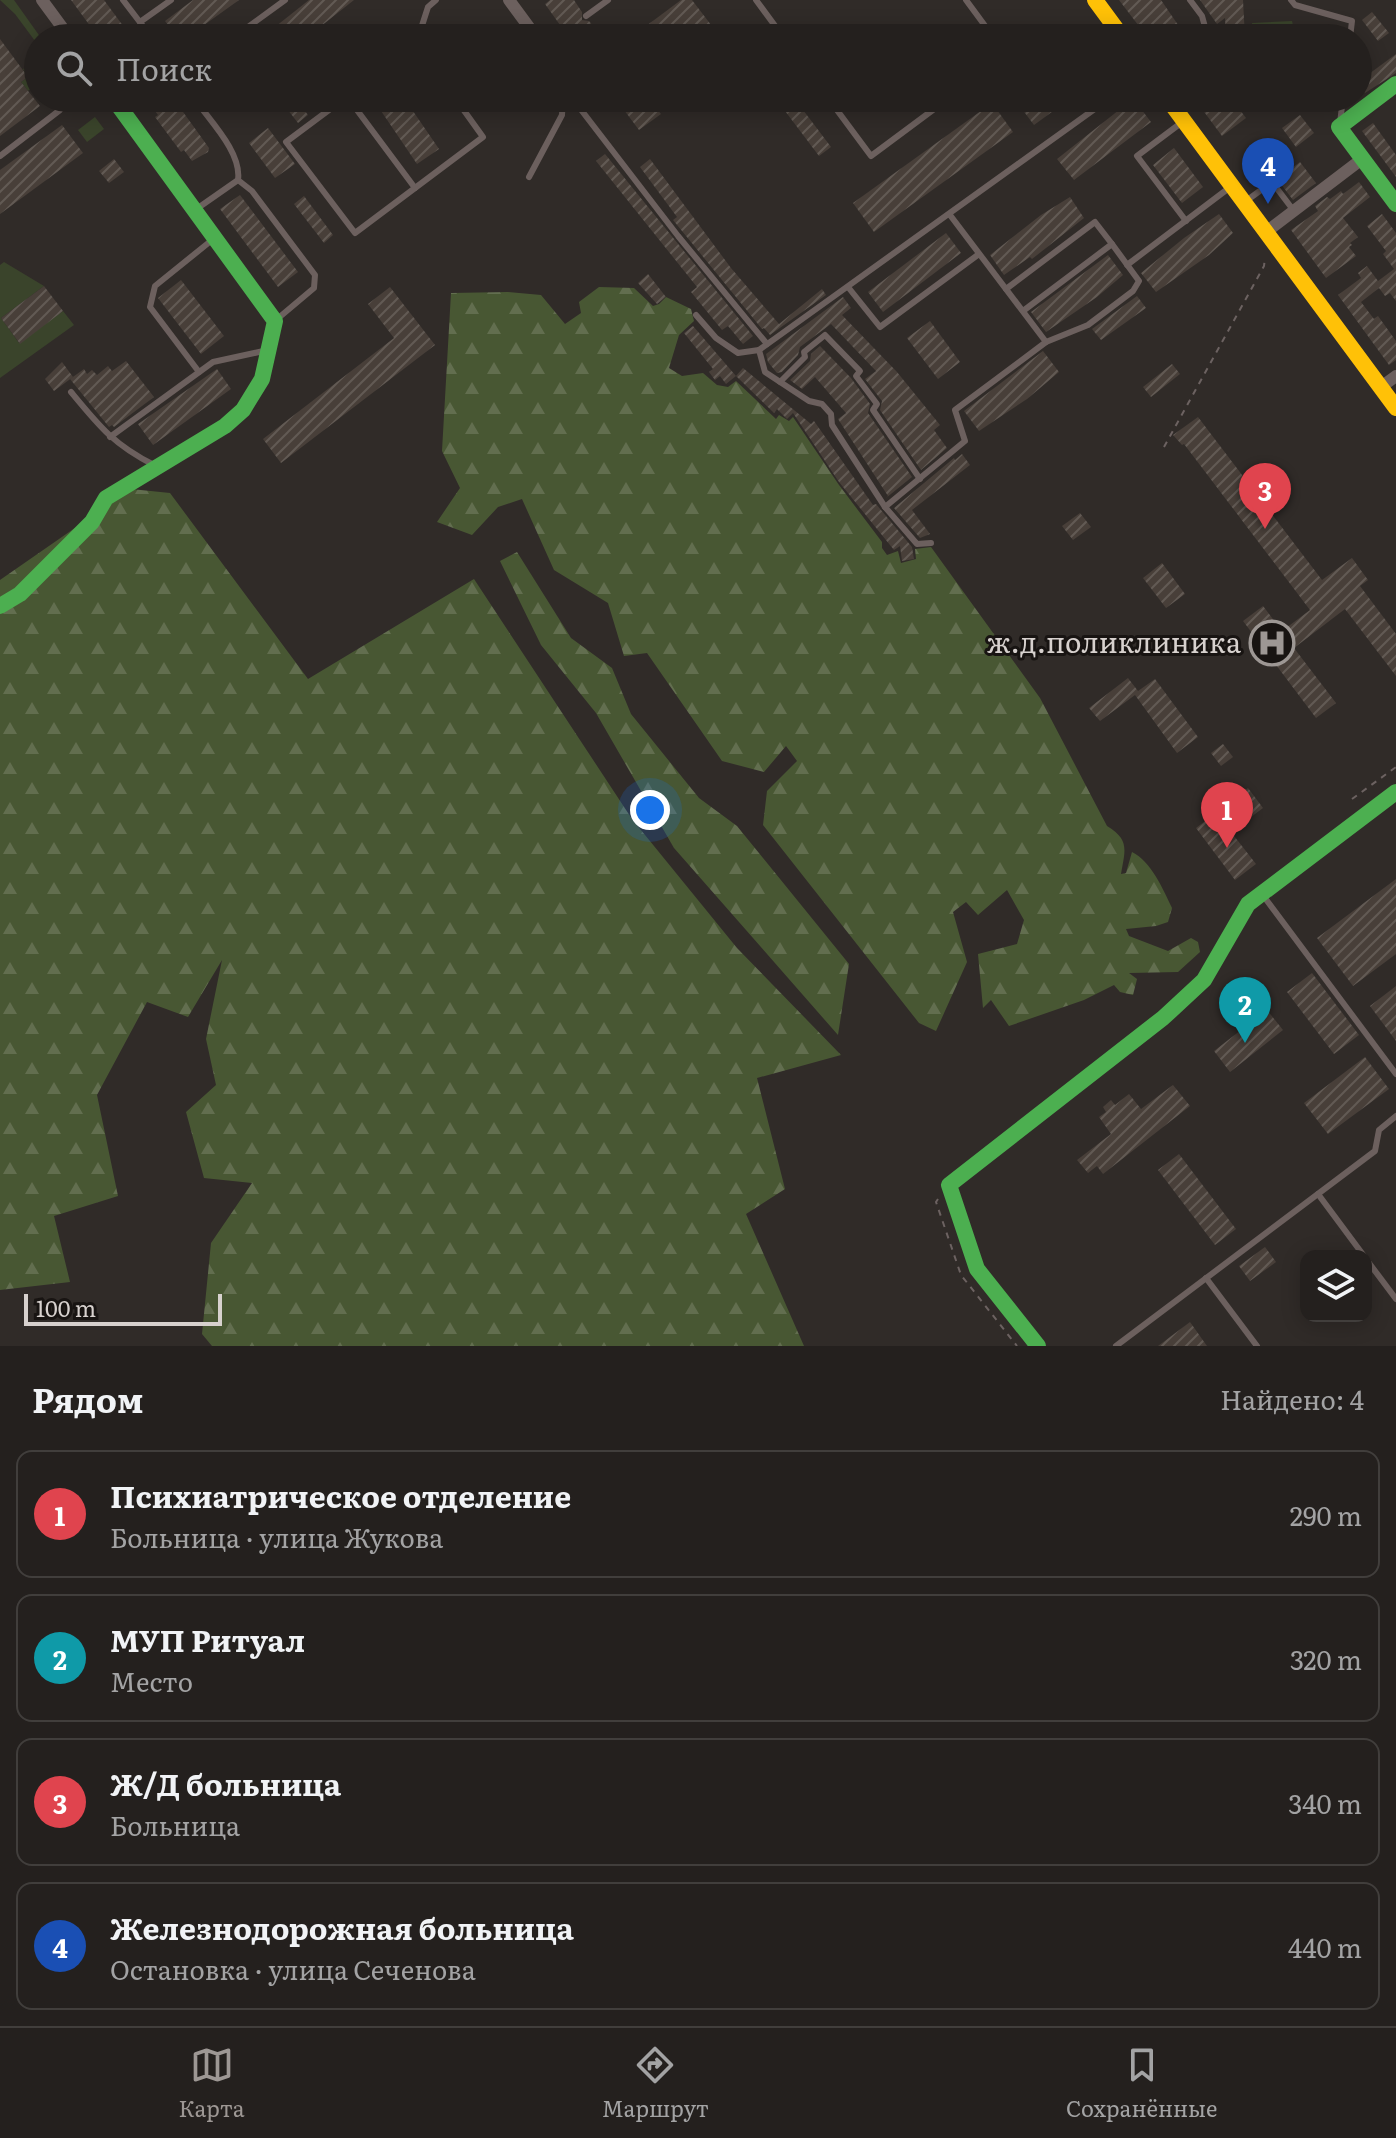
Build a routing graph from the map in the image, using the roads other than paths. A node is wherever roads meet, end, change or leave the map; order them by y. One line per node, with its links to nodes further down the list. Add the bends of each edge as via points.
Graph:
1 (123, 0): 14 (lane)
2 (171, 0): 14 (lane)
3 (285, 0): 16 (lane)
4 (436, 0): 17 (lane)
5 (509, 0): 18 (street)
6 (608, 0): 13 (lane)
7 (756, 0): 19 (lane)
8 (966, 0): 20 (lane)
9 (1095, 0): 21 (street)
10 (1190, 0): 22 (lane)
11 (1291, 0): 23 (lane)
12 (48, 2): 15 (street)
13 (586, 16)
14 (140, 22)
15 (61, 24)
16 (252, 24)
17 (423, 24)
18 (527, 24)
19 (774, 24)
20 (984, 24)
21 (1113, 24)
22 (1204, 24)
23 (1352, 24)
24 (1396, 84): 25 (street)
25 (1372, 102)
26 (57, 112): 42 (lane)
27 (123, 112): 50 (street)
28 (204, 112): 45 (lane, via 229,147)
29 (328, 112): 47 (lane, via 286,142 355,233)
30 (358, 112): 47 (lane)
31 (465, 112): 47 (lane, via 483,137)
32 (562, 112): 44 (lane)
33 (583, 112): 65 (lane)
34 (838, 112): 35 (lane, via 871,156)
35 (930, 112)
36 (1091, 112): 52 (lane)
37 (1178, 112): 40 (street)
38 (1341, 112): 41 (lane)
39 (1359, 112): 41 (street)
40 (1184, 120): 46 (street); 53 (lane, via 1137,156)
41 (1339, 127): 43 (street)
42 (0, 156)
43 (1362, 159): 49 (street); 51 (street)
44 (529, 177)
45 (238, 180): 50 (lane); 63 (lane, via 315,275 314,288)
46 (1232, 186): 48 (street); 53 (lane)
47 (415, 188)
48 (1244, 202): 51 (lane, via 1272,182); 54 (street)
49 (1396, 204)
50 (195, 211): 55 (street)
51 (1294, 211): 54 (street)
52 (950, 215): 57 (lane); 59 (lane)
53 (1186, 221): 58 (lane)
54 (1266, 232): 71 (street)
55 (215, 238): 63 (street); 68 (lane, via 155,286 150,307)
56 (1112, 244): 58 (lane); 60 (lane, via 1095,222); 61 (lane)
57 (979, 254): 59 (lane, via 880,327); 60 (lane)
58 (1127, 265): 64 (lane, via 1139,281 1133,291 1088,325)
59 (848, 287): 65 (lane)
60 (1006, 289): 61 (lane)
61 (1023, 311): 64 (lane)
62 (696, 315): 67 (lane, via 738,353)
63 (275, 321): 66 (street)
64 (1046, 342): 76 (lane, via 955,410 965,441)
65 (767, 344): 67 (lane)
66 (269, 349): 68 (lane, via 213,362); 75 (street, via 262,379 243,410)
67 (759, 350): 70 (lane, via 765,372)
68 (199, 372): 74 (lane)
69 (1396, 376): 71 (street)
70 (780, 382): 76 (lane, via 825,335 860,371 856,376 877,404 873,410); 77 (lane, via 831,414 832,425)
71 (1381, 387): 73 (street)
72 (71, 392): 74 (lane)
73 (1396, 408)
74 (110, 437): 75 (lane)
75 (159, 467): 79 (street, via 106,498 92,522 20,594)
76 (920, 479): 77 (lane)
77 (885, 507): 78 (lane, via 917,544)
78 (931, 543)
79 (0, 606)
80 (1396, 792): 81 (street)
81 (1262, 894): 82 (lane); 89 (street, via 1248,904 1204,980 949,1185 977,1269)
82 (1396, 1074)
83 (1396, 1116): 84 (lane, via 1379,1130 1375,1151)
84 (1318, 1194): 85 (lane); 87 (lane)
85 (1360, 1250)
86 (1372, 1266): 88 (lane)
87 (1206, 1278): 90 (lane); 91 (lane)
88 (1396, 1299)
89 (1038, 1346)
90 (1116, 1346)
91 (1257, 1346)

